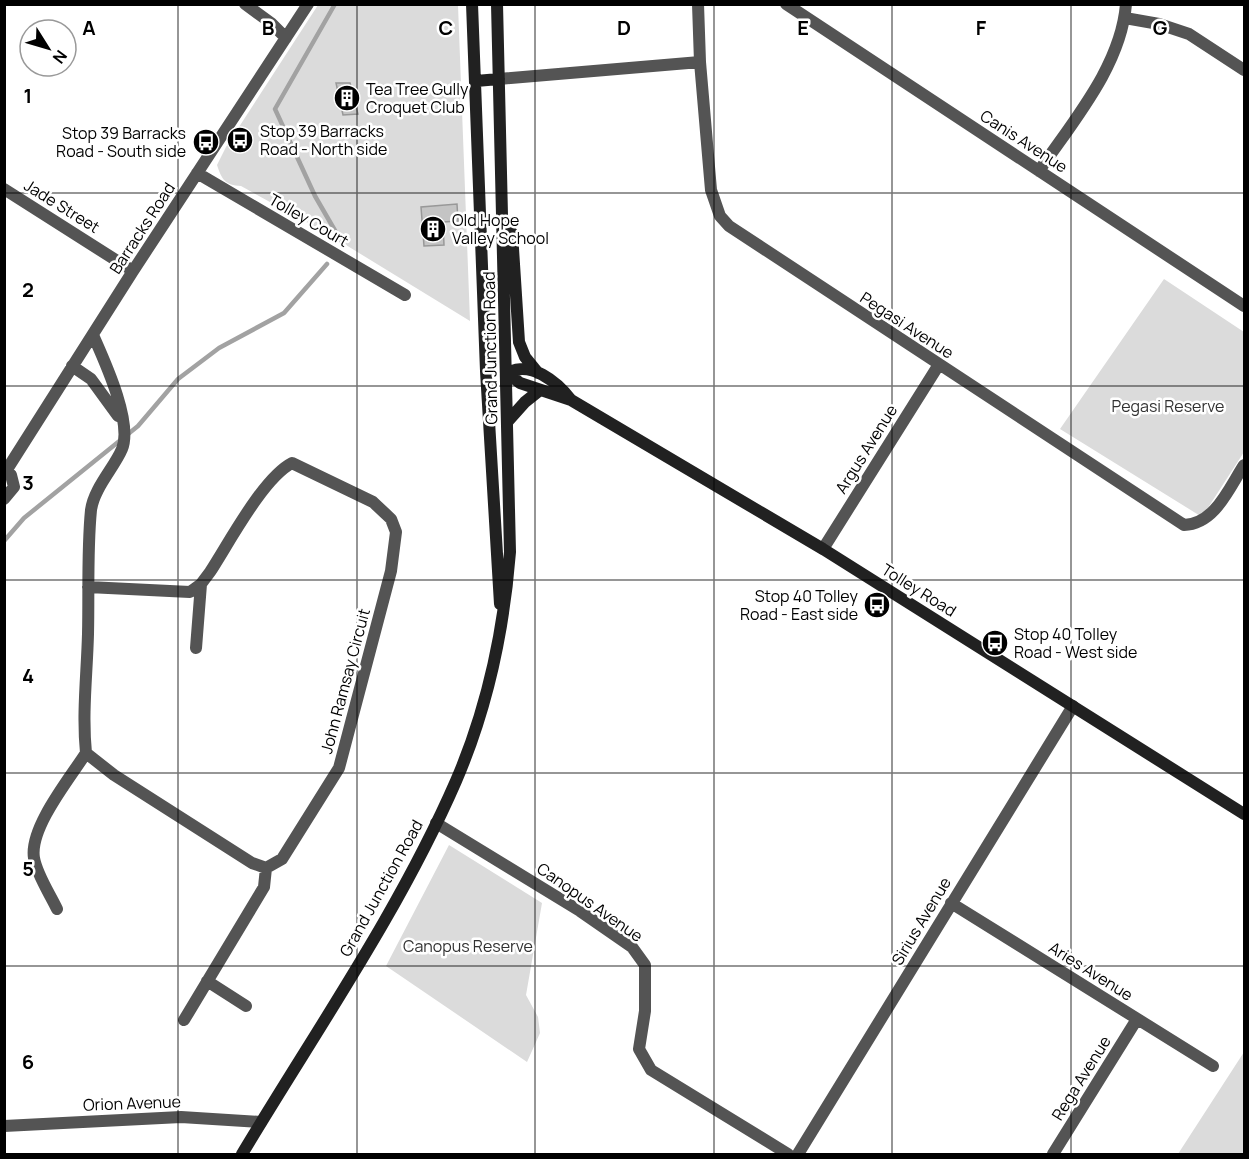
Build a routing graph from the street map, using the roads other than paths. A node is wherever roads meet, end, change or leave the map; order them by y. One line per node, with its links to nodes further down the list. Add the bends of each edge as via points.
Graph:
1 (245, 4): 9 (street)
2 (308, 4): 9 (street, Barracks Road)
3 (472, 4): 13 (main road, Grand Junction Road)
4 (497, 4): 12 (main road, Grand Junction Road)
5 (698, 4): 10 (street, Pegasi Avenue)
6 (786, 4): 14 (street, Canis Avenue)
7 (1126, 4): 8 (street)
8 (1125, 18): 11 (street, via 1189,34); 14 (street, via 1101,76)
9 (286, 38): 15 (street, Barracks Road)
10 (700, 62): 12 (street); 23 (street, Pegasi Avenue, via 711,190 720,216 735,231)
11 (1245, 70)
12 (500, 79): 13 (main road); 17 (main road, Grand Junction Road)
13 (476, 81): 24 (main road, Grand Junction Road)
14 (1039, 171): 20 (street, Canis Avenue)
15 (197, 173): 18 (street, Barracks Road); 19 (street, Tolley Court)
16 (4, 189): 18 (street, Jade Street)
17 (503, 207): 25 (main road, Grand Junction Road); 26 (main road, via 512,226 519,342)
18 (133, 271): 21 (street, Barracks Road)
19 (405, 295)
20 (1245, 306)
21 (93, 335): 22 (street, Barracks Road); 30 (street, via 117,395)
22 (72, 366): 30 (street, via 91,379); 32 (street, Barracks Road)
23 (938, 366): 31 (street, Pegasi Avenue, via 1184,525 1197,525 1208,517); 34 (street, Argus Avenue)
24 (486, 371): 25 (main road); 37 (main road, Grand Junction Road)
25 (507, 373): 26 (main road, via 516,368); 27 (main road, Tolley Road); 29 (main road, Grand Junction Road)
26 (538, 373): 28 (main road, Tolley Road, via 558,384)
27 (540, 390): 28 (main road, Tolley Road); 29 (main road)
28 (571, 400): 34 (main road, Tolley Road)
29 (508, 421): 37 (main road, Grand Junction Road, via 510,552)
30 (122, 424): 36 (street, via 123,446 92,506)
31 (1245, 465)
32 (5, 470): 33 (street, via 11,475 14,488)
33 (4, 499)
34 (823, 549): 39 (main road, Tolley Road)
35 (201, 584): 36 (street, via 190,592); 38 (street); 43 (street, John Ramsay Circuit, via 263,490 282,468 292,463 373,502 391,519 396,532 392,571 339,768 282,859)
36 (88, 587): 40 (street, via 83,721)
37 (501, 617): 42 (main road, Grand Junction Road, via 476,729)
38 (196, 648)
39 (1073, 706): 41 (main road, Tolley Road); 44 (street, Sirius Avenue)
40 (87, 753): 43 (street, via 114,775 252,863); 45 (street, via 34,839 34,859)
41 (1245, 814)
42 (436, 823): 51 (main road, Grand Junction Road, via 358,963); 54 (street, Canopus Avenue, via 632,947 645,965 645,1011 639,1050 651,1070)
43 (266, 868): 46 (street, via 264,887)
44 (951, 903): 48 (street, Aries Avenue); 55 (street, Sirius Avenue)
45 (57, 909)
46 (207, 981): 47 (street); 49 (street)
47 (246, 1006)
48 (1137, 1019): 50 (street, Aries Avenue); 56 (street, Rega Avenue)
49 (184, 1020)
50 (1213, 1066)
51 (261, 1122): 52 (street, Orion Avenue, via 181,1117); 53 (main road, Grand Junction Road)
52 (4, 1126)
53 (242, 1155)
54 (788, 1155)
55 (798, 1155)
56 (1053, 1155)

